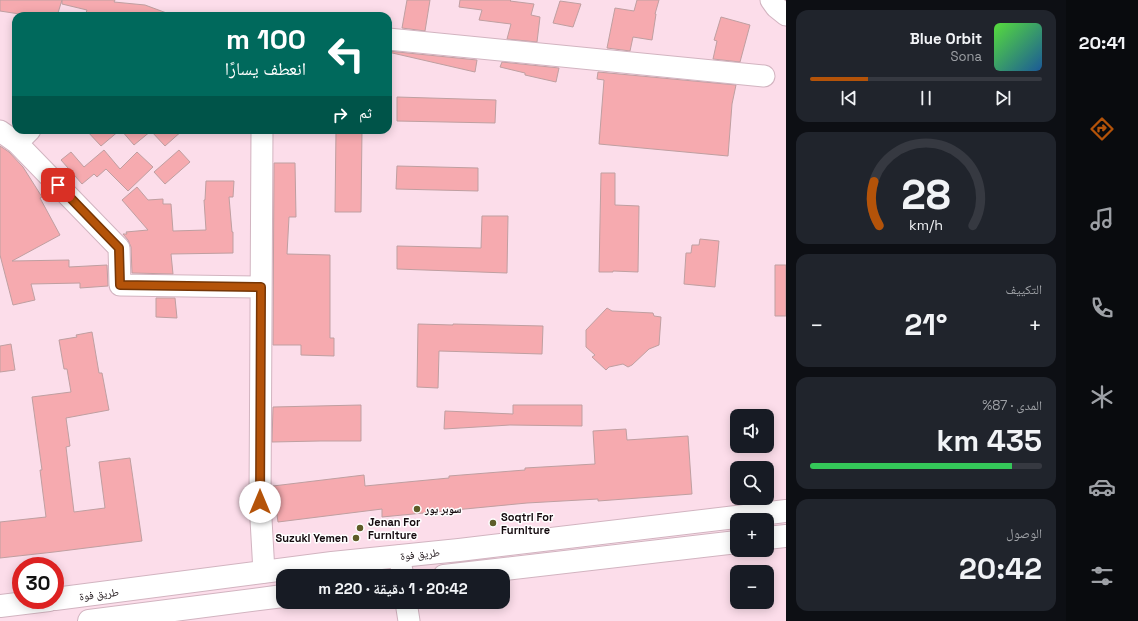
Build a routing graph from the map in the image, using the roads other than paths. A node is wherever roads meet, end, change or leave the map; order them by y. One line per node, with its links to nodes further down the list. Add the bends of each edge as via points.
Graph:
1 (771, 0): 2 (street)
2 (786, 15)
3 (392, 39): 4 (street)
4 (764, 76)
5 (0, 131): 6 (street)
6 (12, 134)
7 (262, 134): 9 (street)
8 (23, 136): 9 (street, via 119,248 120,285)
9 (261, 287): 16 (street, via 260,502)
10 (786, 511): 14 (highway, طريق فوة)
11 (786, 536): 12 (highway)
12 (774, 537)
13 (730, 543): 15 (highway)
14 (401, 566): 16 (highway, طريق فوة)
15 (504, 569)
16 (264, 572): 18 (highway, طريق فوة)
17 (276, 597): 22 (highway)
18 (64, 598)
19 (12, 605): 20 (highway)
20 (0, 606)
21 (407, 609): 23 (street)
22 (89, 621)
23 (409, 621)

